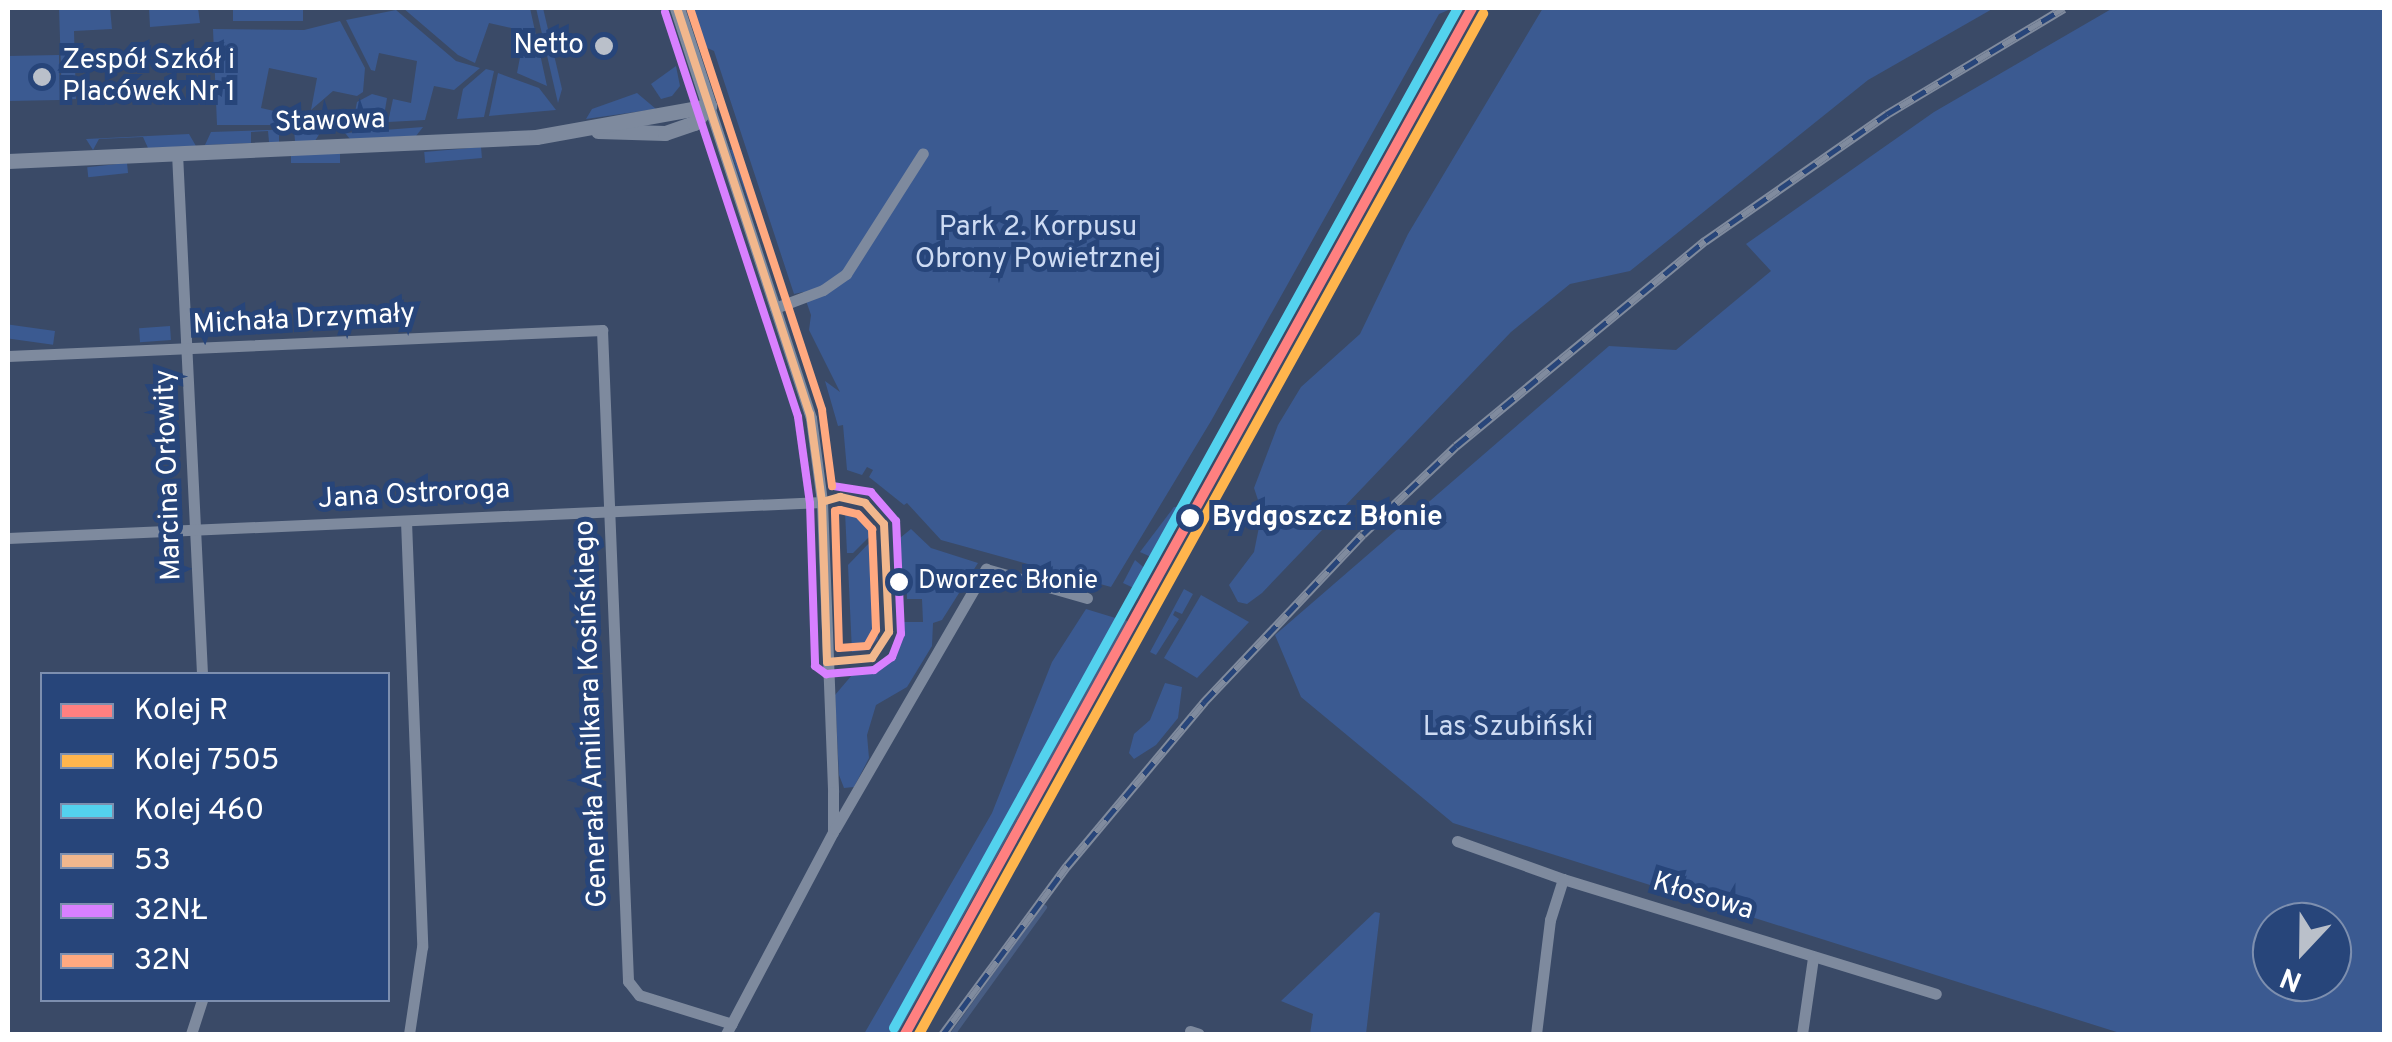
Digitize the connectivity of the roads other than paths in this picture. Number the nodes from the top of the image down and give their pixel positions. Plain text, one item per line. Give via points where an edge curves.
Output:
1 (677, 8) edge
2 (708, 106) junction
3 (924, 153) dead end
4 (177, 154) junction
5 (8, 162) edge
6 (775, 308) junction
7 (602, 330) joint
8 (188, 350) junction
9 (8, 356) edge
10 (822, 502) junction
11 (608, 512) junction
12 (406, 520) junction
13 (196, 531) junction
14 (8, 538) edge
15 (1087, 598) dead end
16 (202, 672) edge
17 (832, 832) junction
18 (1456, 841) dead end
19 (1563, 879) junction
20 (1813, 958) junction
21 (1936, 994) dead end
22 (201, 1002) edge
23 (728, 1029) edge
24 (191, 1034) edge
25 (408, 1034) edge
26 (1536, 1034) edge
27 (1802, 1034) edge

1 - 2 street
2 - 4 street, Stawowa via 694,123 665,132 594,130
2 - 6 street
3 - 6 street via 846,274
4 - 5 street, Stawowa
4 - 8 street, Marcina Orłowity
6 - 10 street via 810,414
7 - 8 street, Michała Drzymały
7 - 11 street, Generała Amilkara Kosińskiego
8 - 9 street, Michała Drzymały
8 - 13 street, Marcina Orłowity
10 - 11 street, Jana Ostroroga
10 - 17 street
11 - 12 street, Jana Ostroroga
11 - 23 street, Generała Amilkara Kosińskiego via 630,986 639,996
12 - 13 street, Jana Ostroroga
12 - 25 street via 422,947
13 - 14 street, Jana Ostroroga
13 - 16 street, Marcina Orłowity
15 - 17 street via 986,569
17 - 23 street
18 - 19 street, Kłosowa
19 - 20 street, Kłosowa
19 - 26 street via 1550,920
20 - 21 street, Kłosowa
20 - 27 street
22 - 24 street

